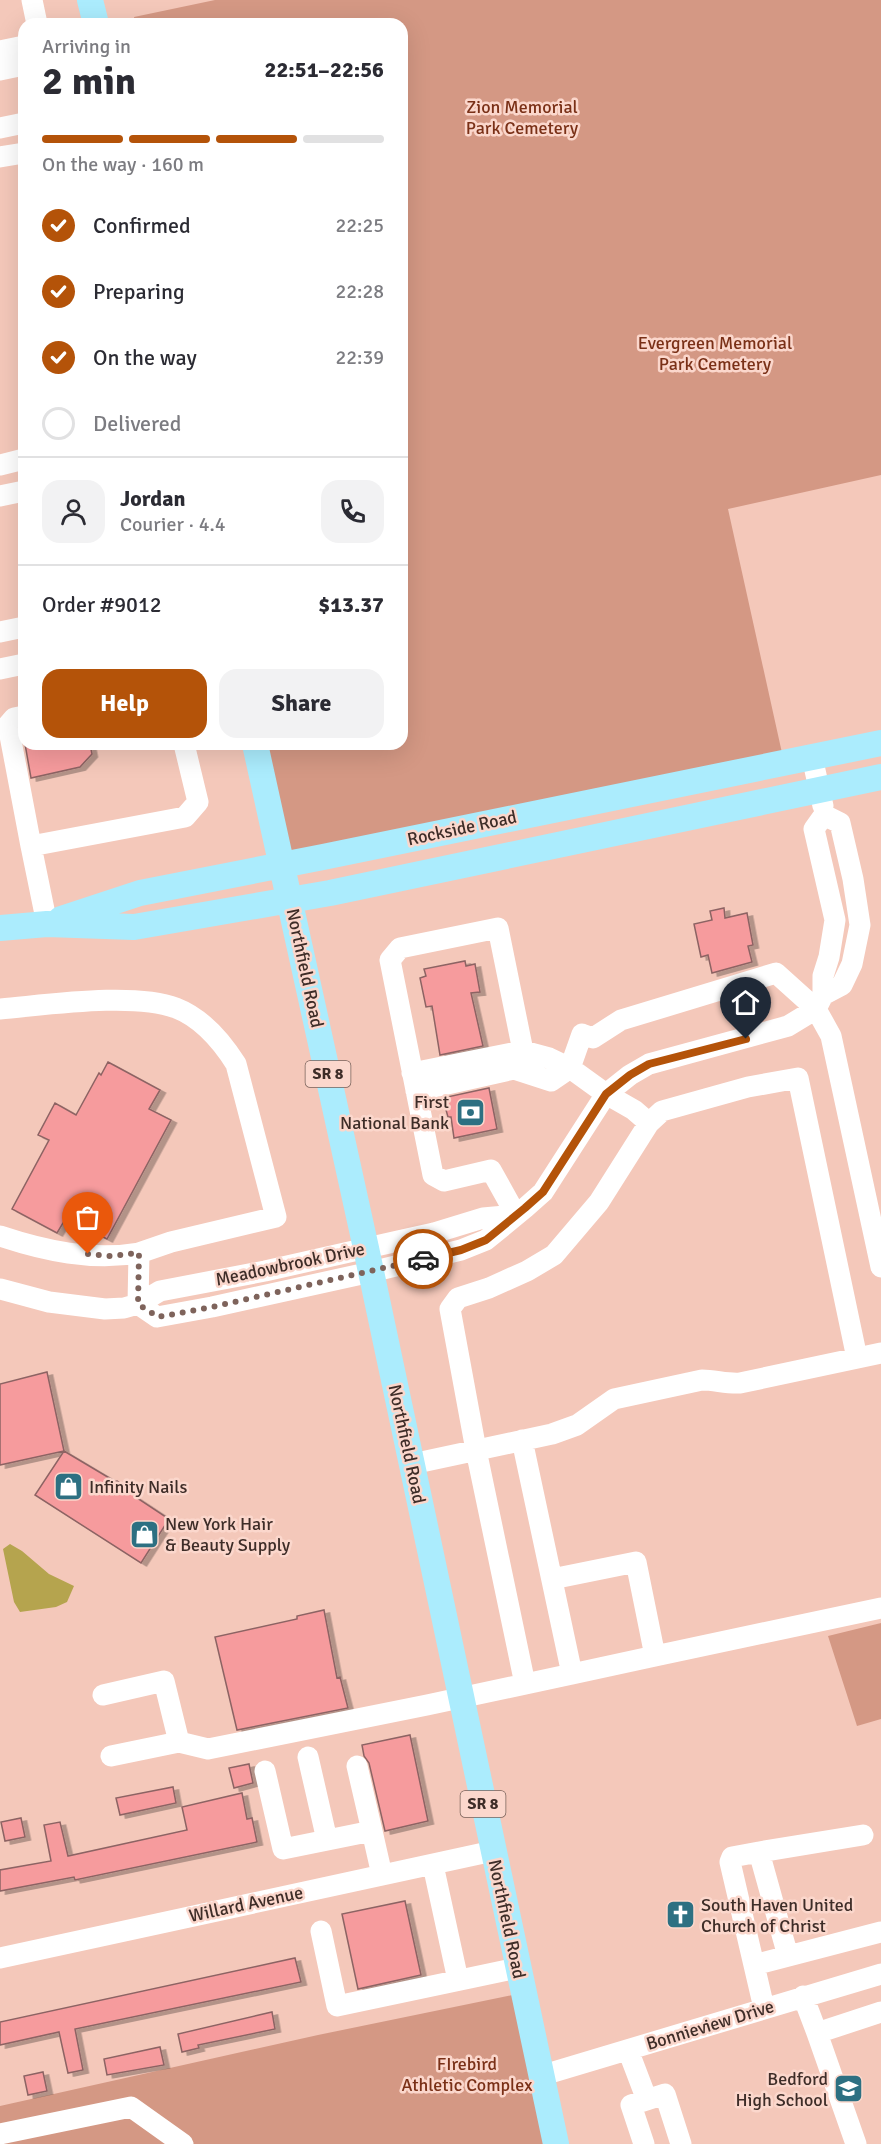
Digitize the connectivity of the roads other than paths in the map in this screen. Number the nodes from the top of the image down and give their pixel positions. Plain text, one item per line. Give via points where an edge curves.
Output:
1 (32, 0) edge
2 (90, 0) edge
3 (36, 18) edge
4 (94, 18) edge
5 (18, 47) edge
6 (0, 51) edge
7 (18, 66) edge
8 (0, 70) edge
9 (18, 124) edge
10 (0, 128) edge
11 (18, 154) edge
12 (0, 157) edge
13 (18, 460) edge
14 (0, 465) edge
15 (18, 492) edge
16 (0, 496) edge
17 (18, 628) edge
18 (0, 632) edge
19 (18, 665) edge
20 (0, 669) edge
21 (18, 717) edge
22 (881, 743) edge
23 (185, 750) edge
24 (256, 750) edge
25 (812, 757) junction
26 (881, 777) edge
27 (822, 802) junction
28 (31, 846) junction
29 (282, 865) junction
30 (290, 899) junction
31 (47, 924) junction
32 (0, 928) edge
33 (820, 1002) junction
34 (0, 1009) edge
35 (523, 1051) junction
36 (570, 1068) junction
37 (414, 1082) junction
38 (606, 1094) junction
39 (649, 1123) junction
40 (516, 1215) junction
41 (0, 1236) edge
42 (139, 1253) junction
43 (368, 1260) junction
44 (881, 1267) edge
45 (0, 1289) edge
46 (138, 1304) junction
47 (881, 1353) edge
48 (857, 1358) junction
49 (522, 1440) junction
50 (476, 1450) junction
51 (412, 1464) junction
52 (552, 1579) junction
53 (881, 1608) edge
54 (655, 1656) junction
55 (572, 1674) junction
56 (525, 1684) junction
57 (103, 1695) dead end
58 (460, 1698) junction
59 (179, 1742) junction
60 (111, 1756) dead end
61 (308, 1757) dead end
62 (357, 1766) dead end
63 (265, 1771) dead end
64 (372, 1831) junction
65 (862, 1835) dead end
66 (327, 1840) junction
67 (493, 1851) junction
68 (759, 1852) junction
69 (433, 1865) junction
70 (382, 1875) junction
71 (321, 1931) dead end
72 (881, 1932) edge
73 (788, 1956) junction
74 (0, 1958) edge
75 (754, 1965) junction
76 (517, 1968) junction
77 (881, 1974) edge
78 (458, 1980) junction
79 (803, 1996) junction
80 (764, 2008) junction
81 (881, 2012) edge
82 (817, 2033) junction
83 (628, 2050) junction
84 (540, 2076) junction
85 (647, 2100) junction
86 (0, 2134) edge
87 (183, 2144) edge
88 (556, 2144) edge
89 (644, 2144) edge
90 (681, 2144) edge
91 (856, 2144) edge

1 - 3 street
2 - 4 main road
5 - 6 street
7 - 8 street
9 - 10 street
11 - 12 street
13 - 14 street
15 - 16 street
17 - 18 street
19 - 20 street
21 - 28 street via 8,725
22 - 25 main road, Rockside Road
23 - 28 street via 198,802 185,818
24 - 29 main road, Northfield Road / SR 8
25 - 27 street
25 - 29 main road, Rockside Road
26 - 27 main road, Rockside Road
27 - 30 main road, Rockside Road
27 - 33 street via 814,829 835,920
28 - 31 street
29 - 30 main road, Northfield Road / SR 8
29 - 31 main road, Rockside Road via 140,893
30 - 31 main road, Rockside Road via 134,927
30 - 43 main road, Northfield Road / SR 8
31 - 32 main road, Rockside Road
33 - 36 street via 776,973 621,1020 593,1038 582,1034
33 - 38 street via 788,1026 649,1064
33 - 44 street via 831,1036
34 - 42 street via 117,1001 176,1008 206,1027 236,1064 276,1217
35 - 36 street
35 - 37 street
35 - 37 street via 498,928 400,948 390,960
36 - 37 street via 551,1081 514,1069
36 - 38 street
37 - 40 street via 433,1175 444,1181 491,1170
38 - 39 street
38 - 40 street via 543,1192
39 - 48 street via 662,1111 700,1099 798,1078
39 - 50 street via 599,1202 554,1255 508,1280 458,1298 450,1309
40 - 43 street, Meadowbrook Drive via 483,1218
41 - 42 street via 63,1252 110,1256
42 - 46 street
43 - 46 street, Meadowbrook Drive via 265,1271 160,1291
43 - 51 main road, Northfield Road / SR 8
45 - 46 street, Meadowbrook Drive via 49,1302 95,1308
47 - 48 street
48 - 49 street via 740,1383 702,1380 614,1399 577,1425
49 - 50 street
49 - 52 street
50 - 51 street
50 - 56 street
51 - 58 main road, Northfield Road / SR 8
52 - 54 street via 636,1562
52 - 55 street
53 - 54 street
54 - 55 street
55 - 56 street
56 - 58 street
57 - 59 street via 164,1681
58 - 59 street via 208,1749
58 - 67 main road, Northfield Road / SR 8
59 - 60 street
61 - 66 street
62 - 64 street
63 - 66 street via 283,1849
64 - 66 street
64 - 70 street
65 - 68 street
67 - 69 street, Willard Avenue
67 - 76 main road, Northfield Road / SR 8
68 - 73 street
68 - 75 street via 732,1857 730,1862
69 - 70 street, Willard Avenue
69 - 78 street
70 - 74 street, Willard Avenue
71 - 78 street via 337,2006
72 - 73 street
73 - 75 street
75 - 80 street
76 - 78 street
76 - 84 main road, Northfield Road / SR 8
77 - 79 street, Bonnieview Drive
79 - 80 street, Bonnieview Drive
79 - 82 street
80 - 83 street, Bonnieview Drive
81 - 82 street
82 - 91 street
83 - 84 street, Bonnieview Drive
83 - 85 street
84 - 88 main road, Northfield Road / SR 8
85 - 89 street via 631,2105
85 - 90 street via 664,2094
86 - 87 street via 131,2107

